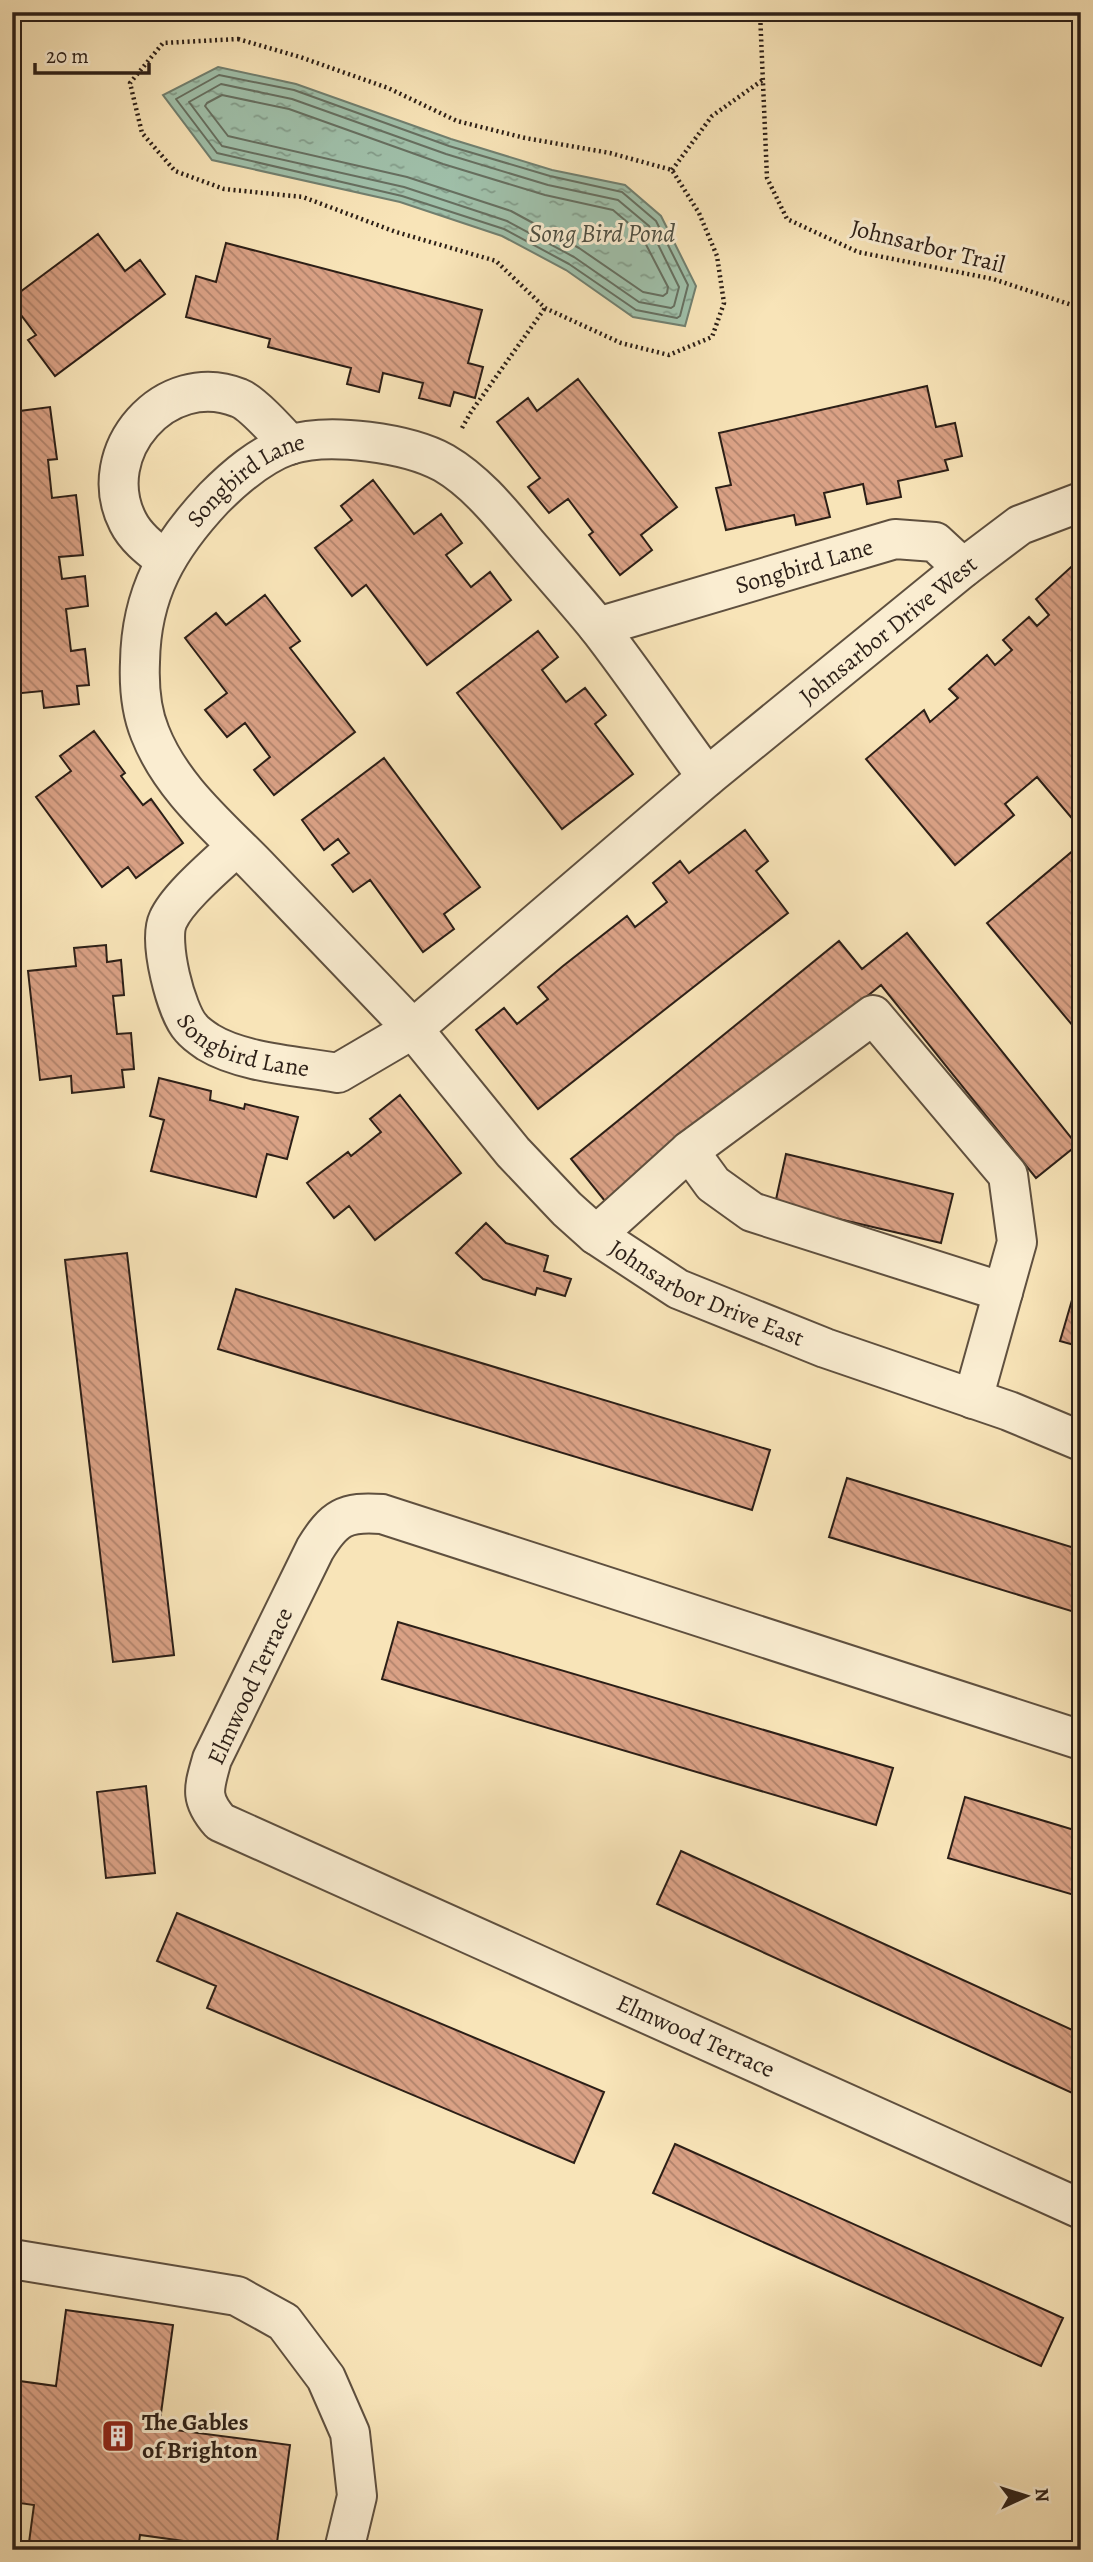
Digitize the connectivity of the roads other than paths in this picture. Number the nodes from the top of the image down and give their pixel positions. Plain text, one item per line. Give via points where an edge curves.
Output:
1 (290, 445) junction
2 (1081, 502) edge
3 (165, 560) junction
4 (963, 568) junction
5 (597, 627) junction
6 (707, 777) junction
7 (237, 846) junction
8 (413, 1029) junction
9 (689, 1152) junction
10 (596, 1235) junction
11 (1003, 1292) junction
12 (973, 1399) junction
13 (1081, 1441) edge
14 (1081, 1740) edge
15 (1081, 2209) edge
16 (12, 2259) edge
17 (344, 2550) edge

1 - 3 street, Songbird Lane via 232,480
1 - 3 street via 242,399 220,392 178,395 153,412 131,435 120,463 119,495 128,522
1 - 5 street, Songbird Lane via 327,439 388,445 444,463 500,513
2 - 4 street, Johnsarbor Drive West via 1020,525
3 - 7 street, Songbird Lane via 142,622 139,681 149,732 181,788
4 - 5 street, Songbird Lane via 935,542 895,539
4 - 6 street, Johnsarbor Drive West
5 - 6 street, Songbird Lane
6 - 8 street, Songbird Lane
7 - 8 street, Songbird Lane
7 - 8 street, Songbird Lane via 194,886 167,921 171,981 190,1028 229,1052 338,1073
8 - 10 street, Johnsarbor Drive East via 513,1152
9 - 10 street
9 - 11 street via 713,1184 752,1212
9 - 11 street via 873,1015 1008,1175 1017,1242
10 - 12 street, Johnsarbor Drive East via 678,1289 825,1348
11 - 12 street
12 - 13 street, Johnsarbor Drive East
14 - 15 street, Elmwood Terrace via 382,1514 361,1513 343,1517 328,1528 315,1549 212,1759 205,1785 206,1807 220,1822
16 - 17 street via 237,2295 284,2322 326,2378 350,2433 357,2496

